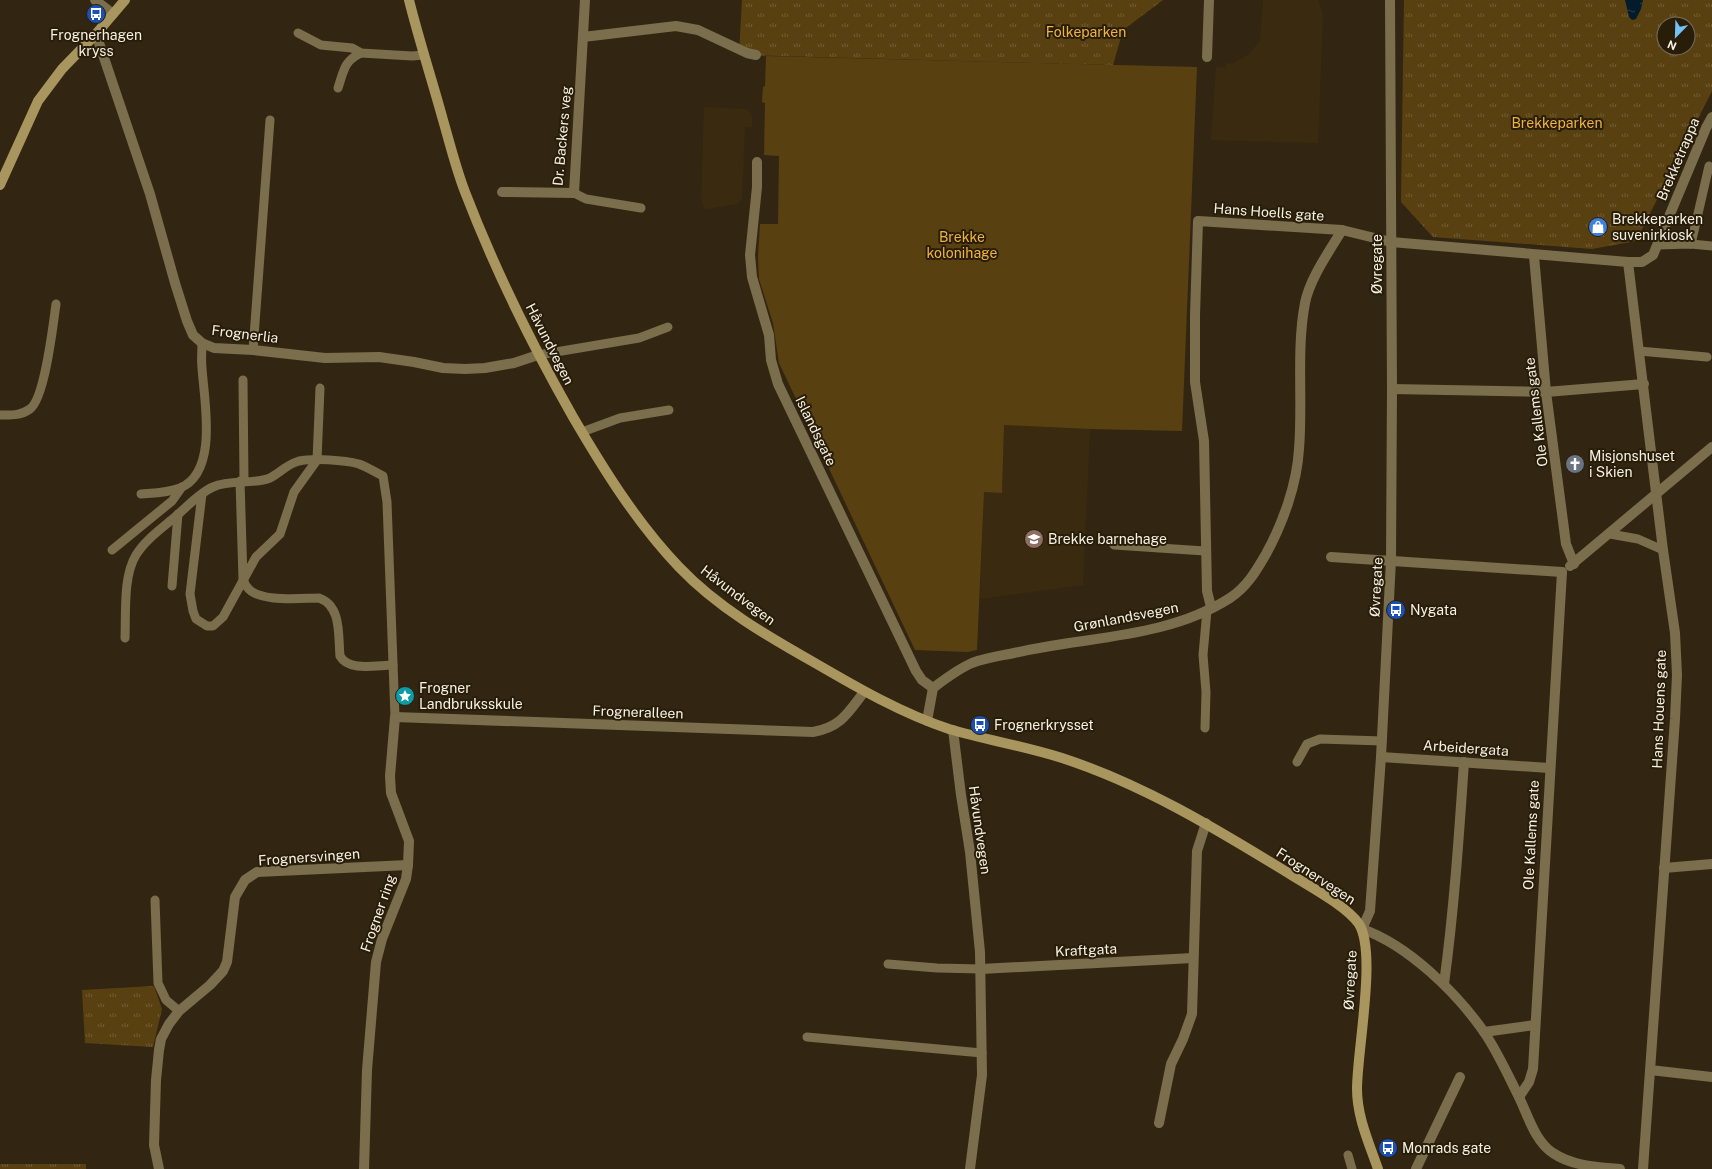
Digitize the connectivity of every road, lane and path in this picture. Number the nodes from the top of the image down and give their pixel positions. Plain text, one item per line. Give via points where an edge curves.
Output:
1 (95, 0) edge
2 (125, 0) edge
3 (409, 0) edge
4 (585, 0) edge
5 (1209, 0) edge
6 (1390, 0) edge
7 (113, 14) junction
8 (298, 33) dead end
9 (96, 34) junction
10 (583, 37) junction
11 (361, 53) junction
12 (424, 55) junction
13 (756, 55) dead end
14 (1207, 57) dead end
15 (338, 88) dead end
16 (1712, 117) edge
17 (270, 120) dead end
18 (757, 162) dead end
19 (1709, 166) dead end
20 (0, 185) edge
21 (502, 192) dead end
22 (574, 193) junction
23 (641, 208) dead end
24 (1342, 230) junction
25 (1391, 242) junction
26 (1691, 244) junction
27 (1657, 246) junction
28 (1712, 246) edge
29 (1534, 256) junction
30 (1628, 262) junction
31 (56, 304) dead end
32 (668, 327) dead end
33 (202, 343) junction
34 (253, 350) junction
35 (1639, 351) junction
36 (538, 355) junction
37 (1707, 357) dead end
38 (243, 380) dead end
39 (1644, 384) junction
40 (320, 388) dead end
41 (1392, 389) junction
42 (1546, 392) junction
43 (669, 410) dead end
44 (0, 415) edge
45 (582, 432) junction
46 (1712, 447) edge
47 (317, 460) junction
48 (242, 481) junction
49 (182, 487) junction
50 (1656, 493) junction
51 (141, 494) dead end
52 (202, 494) junction
53 (178, 514) junction
54 (1610, 534) junction
55 (1114, 545) dead end
56 (112, 550) dead end
57 (1663, 550) junction
58 (1205, 551) junction
59 (1331, 558) dead end
60 (1391, 560) junction
61 (1574, 564) junction
62 (1562, 572) junction
63 (243, 579) junction
64 (172, 586) dead end
65 (1209, 608) junction
66 (125, 638) dead end
67 (393, 665) junction
68 (933, 688) junction
69 (864, 692) junction
70 (395, 718) junction
71 (927, 721) junction
72 (1205, 728) dead end
73 (953, 730) junction
74 (1382, 741) junction
75 (1381, 757) junction
76 (1297, 762) dead end
77 (1464, 762) junction
78 (1549, 768) junction
79 (1206, 823) junction
80 (1712, 864) edge
81 (408, 865) junction
82 (1664, 868) junction
83 (155, 900) dead end
84 (1362, 929) junction
85 (1193, 958) junction
86 (888, 964) dead end
87 (980, 969) junction
88 (1444, 984) junction
89 (179, 1011) junction
90 (1535, 1025) junction
91 (1484, 1032) junction
92 (807, 1037) dead end
93 (982, 1053) junction
94 (1650, 1070) junction
95 (1460, 1077) dead end
96 (1712, 1077) edge
97 (1519, 1097) junction
98 (1159, 1123) dead end
99 (1348, 1155) dead end
100 (159, 1169) edge
101 (364, 1169) edge
102 (970, 1169) edge
103 (1352, 1169) edge
104 (1378, 1169) edge
105 (1416, 1169) edge
106 (1620, 1169) edge
107 (1643, 1169) edge

1 - 7 street
2 - 7 main road
3 - 12 main road, Håvundvegen
4 - 10 street, Dr. Backers veg
5 - 14 street
6 - 25 street, Øvregate
7 - 9 main road
8 - 11 lane via 321,45 352,48
9 - 20 main road via 62,69 38,101
9 - 33 street, Frognerlia via 150,194 187,321 193,335
10 - 13 street via 676,26 698,30
10 - 22 street, Dr. Backers veg
11 - 12 lane
11 - 15 lane via 351,58 345,66
12 - 36 main road, Håvundvegen via 464,189
16 - 27 street, Brekketrappa
17 - 34 lane
18 - 68 street, Islandsgate via 750,255 752,278 769,335 770,360 778,384 916,671 922,680
19 - 26 lane
21 - 22 street, Dr. Backers veg
22 - 23 lane via 586,199
24 - 25 street, Hans Hoells gate
24 - 58 street, Hans Hoells gate via 1198,221 1195,382 1204,441
24 - 65 street, Grønlandsvegen via 1324,259 1305,301 1302,324 1299,450 1294,482 1285,511 1271,544 1243,588 1230,598
25 - 29 street, Hans Hoells gate
25 - 41 street, Øvregate
26 - 27 lane
26 - 28 lane
27 - 30 street, Brekketrappa via 1653,256 1642,262
29 - 30 street, Hans Hoells gate
29 - 42 street, Ole Kallems gate
30 - 35 street, Hans Houens gate
31 - 44 lane via 41,389 31,408 18,415
32 - 36 lane via 639,338
33 - 34 street, Frognerlia via 214,348
33 - 49 lane via 206,407 205,449 195,476
34 - 36 street, Frognerlia via 325,358 379,358 465,369 514,363
35 - 37 lane
35 - 39 street, Hans Houens gate
36 - 45 main road, Håvundvegen
38 - 48 lane
39 - 42 street
39 - 50 street, Hans Houens gate
40 - 47 lane
41 - 42 street
41 - 60 street, Øvregate
42 - 61 street, Ole Kallems gate via 1566,544
43 - 45 lane via 620,418
45 - 69 main road, Håvundvegen via 633,510 680,569 746,622
46 - 50 street
47 - 48 lane via 299,461 260,481
47 - 63 lane via 294,492 280,534 256,557
47 - 67 lane via 358,464 383,476 387,502
48 - 52 lane via 213,487
48 - 63 lane
49 - 51 lane via 165,492
49 - 56 lane via 172,500
50 - 54 street
50 - 57 street, Hans Houens gate
52 - 53 lane
52 - 63 lane via 190,594 196,619 207,626 218,623
53 - 64 lane
53 - 66 lane via 137,553 131,564
54 - 57 lane via 1638,539
54 - 61 street
55 - 58 lane
57 - 82 street, Hans Houens gate via 1675,633 1677,675
58 - 65 street, Hans Hoells gate
59 - 60 street
60 - 62 street
60 - 74 street, Øvregate
61 - 62 street
62 - 78 street, Ole Kallems gate
63 - 67 lane via 253,593 263,597 327,600 337,617 340,656 343,661 355,666
65 - 68 street, Grønlandsvegen via 1188,619 1162,627 1042,646 973,663
65 - 72 lane via 1203,655
67 - 70 lane
68 - 71 street
69 - 70 street, Frogneralleen via 844,718 826,730 813,732
69 - 71 main road, Håvundvegen
70 - 81 street, Frogner ring via 391,793 409,841
71 - 73 main road, Håvundvegen
73 - 79 main road, Frognervegen via 1026,747 1098,770 1149,792
73 - 87 street, Håvundvegen via 970,852
74 - 75 street, Øvregate
74 - 76 lane via 1320,739 1307,744
75 - 77 street, Arbeidergata
75 - 84 street, Øvregate via 1370,911
77 - 78 street, Arbeidergata
77 - 88 street via 1454,912
78 - 90 street, Ole Kallems gate
79 - 84 main road, Frognervegen via 1342,908 1354,917
79 - 85 street via 1197,852
80 - 82 street
81 - 89 street, Frognersvingen via 257,872 244,880 235,897 227,962 223,971 210,986
81 - 101 street, Frogner ring via 406,879 382,939 376,962 367,1070
82 - 94 street, Hans Houens gate
83 - 89 lane via 158,983 166,1000
84 - 88 street via 1379,935
84 - 104 main road, Øvregate via 1367,954 1357,1093 1361,1119
85 - 87 street, Kraftgata
85 - 98 street via 1192,1014 1171,1064
86 - 87 lane
87 - 93 street, Håvundvegen
88 - 91 street
89 - 100 street, Frognersvingen via 161,1039 159,1050 154,1145
90 - 91 street
90 - 97 street, Ole Kallems gate via 1532,1069 1529,1082
91 - 97 street
92 - 93 lane
93 - 102 street, Håvundvegen via 982,1075
94 - 96 street
94 - 107 street, Hans Houens gate
95 - 105 street
97 - 106 street via 1533,1128 1552,1153 1578,1163
99 - 103 lane

